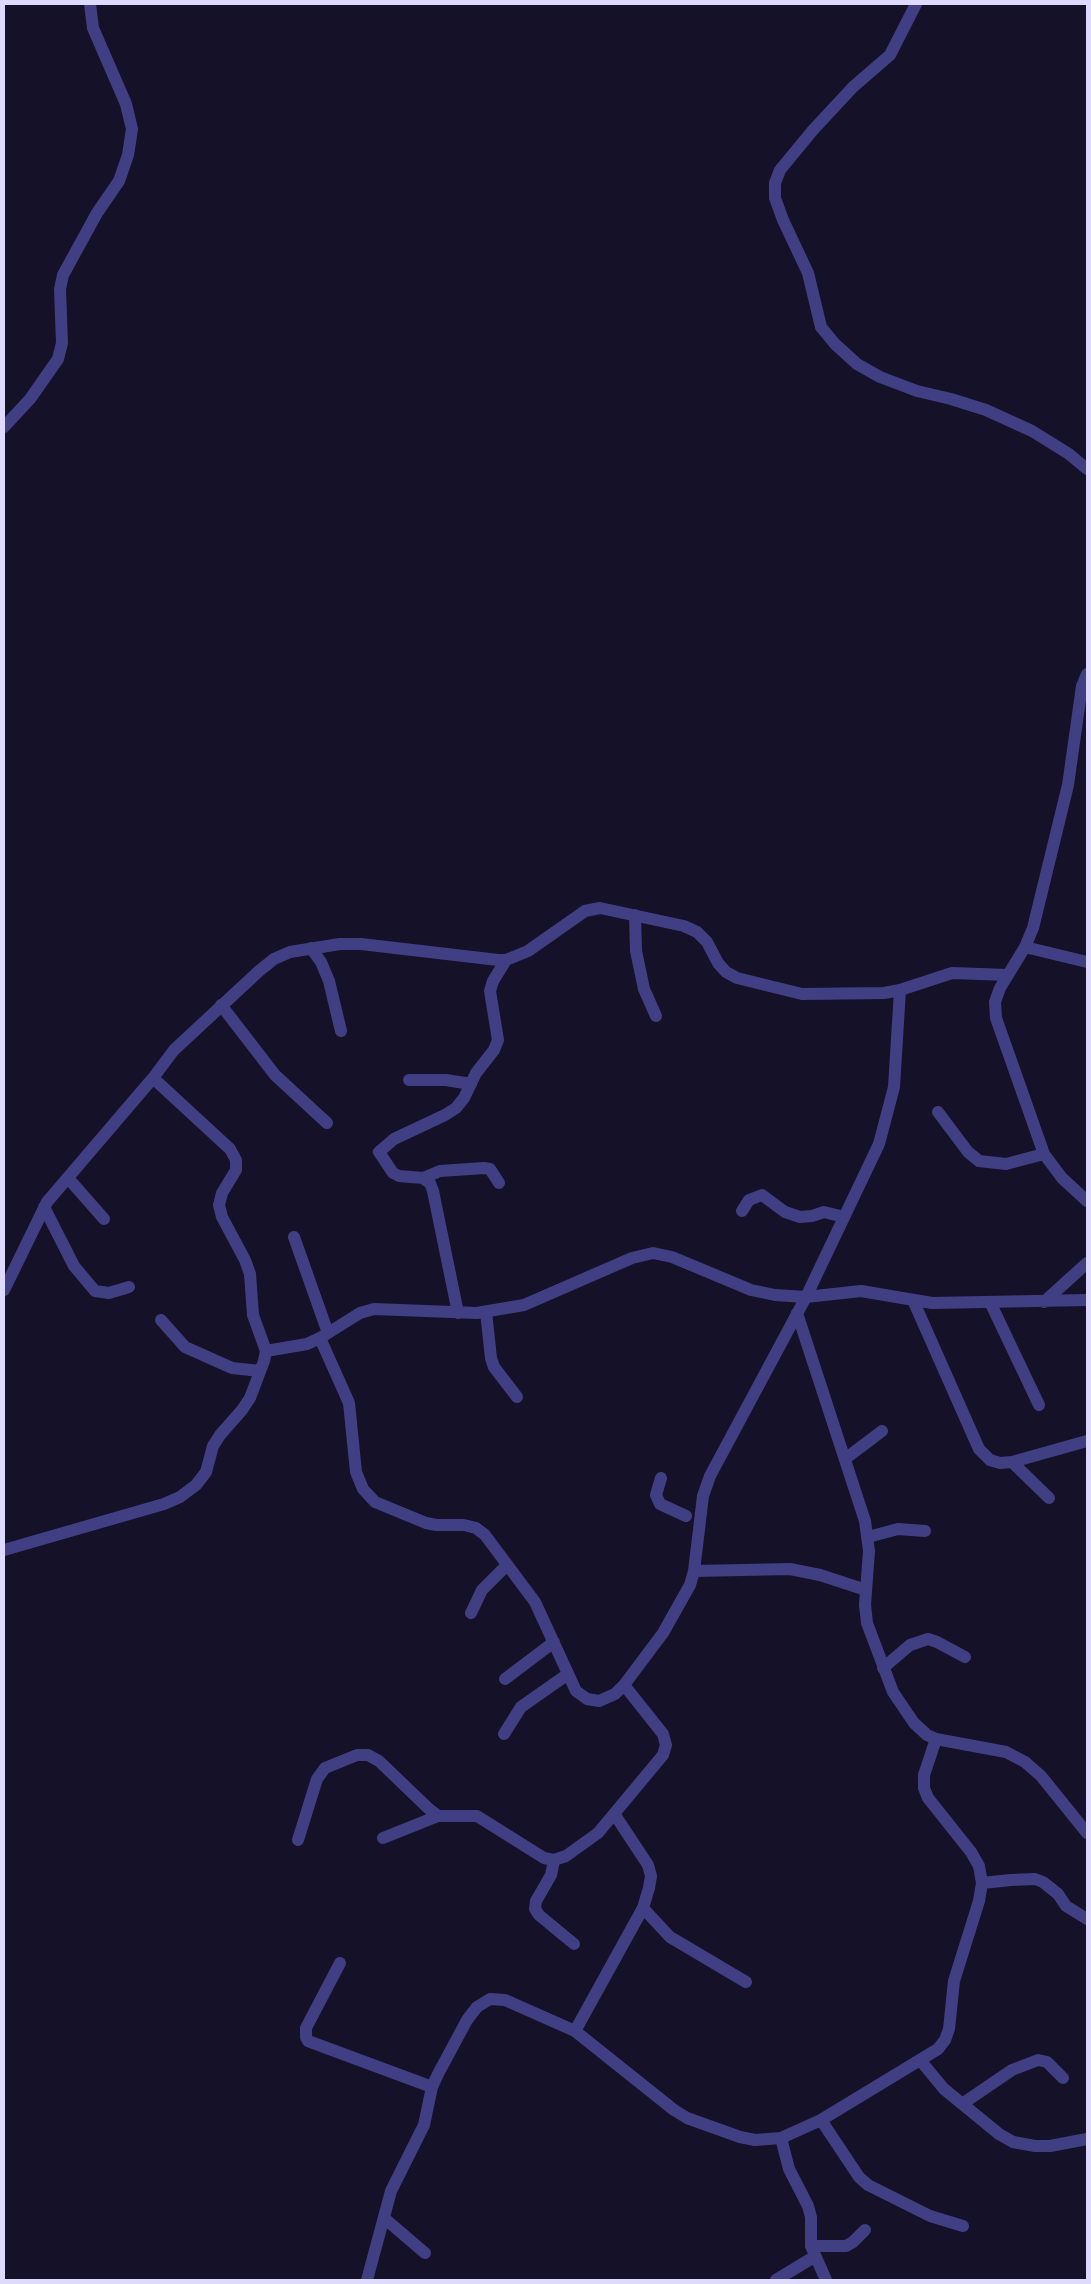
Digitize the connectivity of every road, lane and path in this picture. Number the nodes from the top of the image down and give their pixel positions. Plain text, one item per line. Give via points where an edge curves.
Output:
1 (90, 4) edge
2 (916, 4) edge
3 (4, 427) edge
4 (1087, 469) edge
5 (1087, 674) edge
6 (635, 915) junction
7 (1025, 947) junction
8 (311, 948) junction
9 (506, 960) junction
10 (1087, 962) edge
11 (1008, 975) junction
12 (900, 990) junction
13 (221, 1005) junction
14 (656, 1016) dead end
15 (342, 1031) dead end
16 (153, 1078) junction
17 (409, 1080) dead end
18 (471, 1084) junction
19 (938, 1112) dead end
20 (327, 1123) dead end
21 (1044, 1154) junction
22 (68, 1178) junction
23 (423, 1178) junction
24 (499, 1183) dead end
25 (1087, 1202) edge
26 (44, 1207) junction
27 (742, 1211) dead end
28 (844, 1217) junction
29 (104, 1219) dead end
30 (294, 1237) dead end
31 (1087, 1263) edge
32 (129, 1287) dead end
33 (4, 1290) edge
34 (806, 1297) junction
35 (912, 1300) junction
36 (1087, 1300) edge
37 (990, 1302) junction
38 (1044, 1302) junction
39 (486, 1312) junction
40 (458, 1313) junction
41 (797, 1313) junction
42 (161, 1320) dead end
43 (324, 1336) junction
44 (266, 1351) junction
45 (260, 1372) junction
46 (517, 1398) dead end
47 (1039, 1406) dead end
48 (882, 1431) dead end
49 (1087, 1441) edge
50 (845, 1459) junction
51 (1012, 1462) junction
52 (660, 1478) dead end
53 (1049, 1498) dead end
54 (693, 1518) junction
55 (925, 1532) dead end
56 (868, 1536) junction
57 (4, 1550) edge
58 (507, 1565) junction
59 (694, 1571) junction
60 (866, 1590) junction
61 (471, 1613) dead end
62 (554, 1642) junction
63 (965, 1657) dead end
64 (883, 1668) junction
65 (568, 1674) junction
66 (505, 1679) dead end
67 (624, 1685) junction
68 (504, 1734) dead end
69 (936, 1740) junction
70 (615, 1815) junction
71 (438, 1816) junction
72 (1087, 1833) edge
73 (383, 1838) dead end
74 (298, 1840) dead end
75 (554, 1860) junction
76 (982, 1883) junction
77 (643, 1908) junction
78 (1087, 1919) edge
79 (574, 1944) dead end
80 (340, 1963) dead end
81 (746, 1982) dead end
82 (575, 2031) junction
83 (920, 2060) junction
84 (1063, 2078) dead end
85 (432, 2087) junction
86 (962, 2104) junction
87 (821, 2120) junction
88 (780, 2138) junction
89 (1087, 2139) edge
90 (384, 2218) junction
91 (963, 2226) dead end
92 (865, 2230) dead end
93 (813, 2252) junction
94 (425, 2253) dead end
95 (368, 2280) edge
96 (776, 2280) edge
97 (826, 2280) edge

1 - 3 street via 93,28 126,104 132,129 128,155 119,182 97,213 63,274 60,289 62,343 58,359 30,399
2 - 4 street via 890,55 853,87 813,130 780,170 775,183 775,198 808,273 821,327 857,364 880,377 916,391 986,410 1032,431
5 - 7 street via 1082,686 1068,785 1033,928
6 - 9 street via 600,908 585,911 528,951
6 - 12 street via 697,932 707,942 718,963 737,978 802,994
6 - 14 street via 636,951 644,989
7 - 10 street
7 - 11 street
8 - 9 street via 360,944
8 - 13 street via 274,959
8 - 15 street via 329,981
9 - 18 street via 490,990 498,1040
11 - 12 street via 952,973
11 - 21 street via 995,1002 996,1018
12 - 28 street via 894,1088 888,1116
13 - 16 street via 186,1037
13 - 20 street via 275,1075
16 - 22 street
16 - 44 street via 230,1150 236,1160 236,1170 222,1193 219,1205 250,1274 253,1314
17 - 18 street
18 - 23 street via 456,1108 394,1139 380,1152 387,1166 398,1176
19 - 21 street via 968,1152 979,1161 1006,1164
21 - 25 street via 1062,1178
22 - 26 street
22 - 29 street
23 - 24 street via 440,1170 484,1168 492,1172
23 - 40 street via 433,1191
26 - 32 street via 74,1266 95,1291 109,1293
26 - 33 street
27 - 28 street via 749,1200 762,1195 785,1212 800,1217 824,1212
28 - 34 street
30 - 43 street
31 - 38 street
34 - 35 street via 862,1291
34 - 39 street via 751,1290 672,1257 653,1253 632,1258 524,1305
34 - 41 street
35 - 37 street
35 - 51 street via 979,1449 990,1460
36 - 38 street
37 - 38 street
37 - 47 street
39 - 40 street
39 - 46 street via 494,1367
40 - 43 street via 374,1310 360,1313
41 - 50 street
41 - 54 street via 710,1476
42 - 45 street via 185,1347 232,1368
43 - 44 street via 307,1344
43 - 58 street via 349,1403 356,1472 363,1489 375,1502 426,1523 476,1528
44 - 45 street
45 - 57 street via 250,1398 220,1435 213,1446 206,1472 191,1489 164,1504
48 - 50 street
49 - 51 street
50 - 56 street
51 - 53 street
52 - 54 street via 656,1494 660,1504
54 - 59 street
55 - 56 street via 898,1529
56 - 60 street
58 - 61 street via 482,1590
58 - 62 street via 538,1607
59 - 60 street via 790,1569
59 - 67 street via 690,1585 663,1633
60 - 64 street via 867,1623
62 - 65 street
62 - 66 street
63 - 64 street via 937,1642 919,1641
64 - 69 street via 893,1692 914,1723
65 - 67 street via 576,1691 587,1699 599,1701 615,1694
65 - 68 street via 521,1707
67 - 70 street via 657,1724 666,1745 663,1755
69 - 72 street via 1006,1752 1025,1762 1042,1776
69 - 76 street via 924,1775 924,1788 928,1798 971,1852 979,1866
70 - 75 street via 579,1849
70 - 77 street via 651,1876
71 - 73 street
71 - 74 street via 379,1761 368,1755 357,1755 325,1768 317,1779
71 - 75 street via 477,1816 544,1858
75 - 79 street via 535,1909 539,1916
76 - 78 street via 1035,1879
76 - 83 street via 951,1994 949,2029 938,2049
77 - 81 street via 670,1937
77 - 82 street
80 - 85 street via 306,2028 308,2041
82 - 85 street via 504,2000 490,2000 477,2007 467,2020
82 - 88 street via 687,2118 740,2137 755,2140
83 - 86 street via 944,2089
83 - 87 street
84 - 86 street via 1047,2062 1038,2060 1012,2070
85 - 90 street via 424,2126 390,2191
86 - 89 street via 1013,2142 1050,2146
87 - 88 street
87 - 91 street via 859,2177 868,2185 930,2216
88 - 93 street via 789,2169 808,2206
90 - 94 street
90 - 95 street
92 - 93 street via 846,2246
93 - 96 street
93 - 97 street

